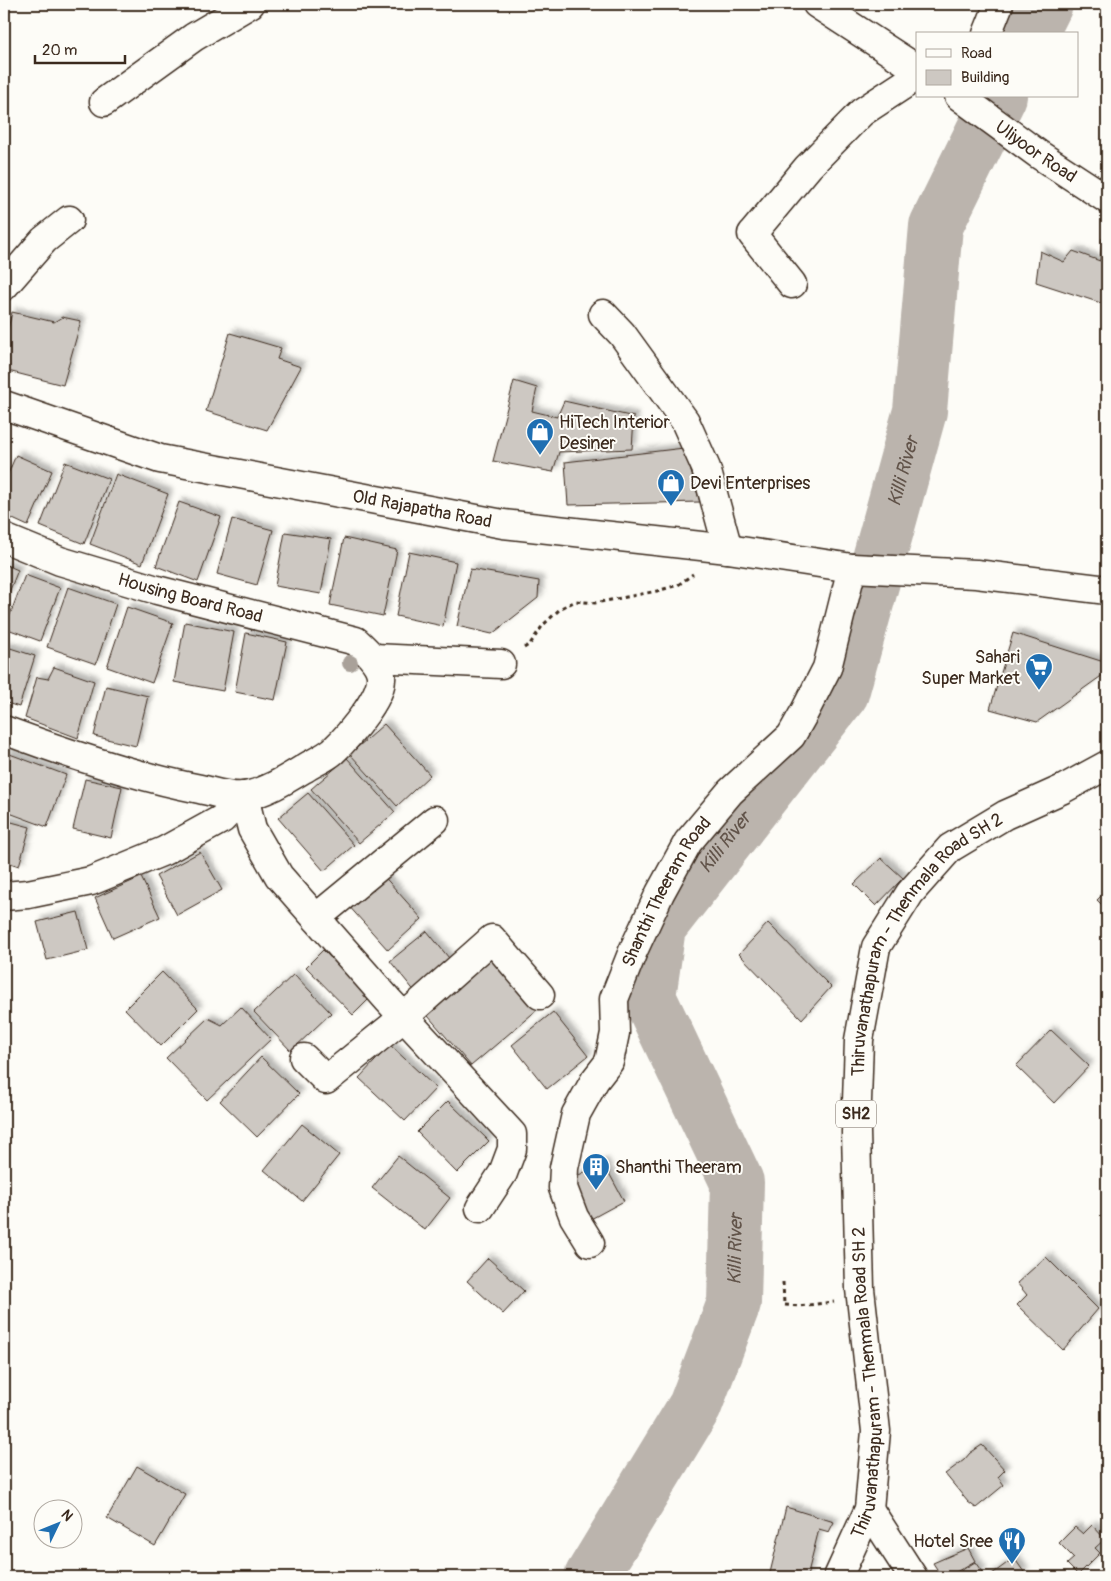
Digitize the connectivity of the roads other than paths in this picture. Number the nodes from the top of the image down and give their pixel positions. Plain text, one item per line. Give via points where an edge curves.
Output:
1 (250, 4) edge
2 (817, 4) edge
3 (1000, 4) edge
4 (988, 32) edge
5 (916, 68) edge
6 (916, 77) edge
7 (963, 99) edge
8 (104, 102) dead end
9 (1107, 199) edge
10 (69, 220) dead end
11 (792, 284) dead end
12 (4, 286) edge
13 (603, 314) dead end
14 (4, 405) edge
15 (4, 538) edge
16 (728, 550) junction
17 (852, 568) junction
18 (1107, 590) edge
19 (374, 658) junction
20 (501, 664) road end
21 (4, 730) edge
22 (1107, 765) edge
23 (244, 796) junction
24 (435, 820) dead end
25 (4, 896) edge
26 (316, 918) junction
27 (540, 995) dead end
28 (404, 1017) junction
29 (304, 1058) dead end
30 (480, 1208) dead end
31 (590, 1242) dead end
32 (868, 1509) junction
33 (838, 1577) edge
34 (913, 1577) edge

1 - 8 street via 194,37
2 - 5 street
3 - 4 street
6 - 11 street via 862,112 808,167 752,234
7 - 9 street, Uliyoor Road
10 - 12 street via 44,240
13 - 16 street via 622,334 685,421 706,468
14 - 16 street, Old Rajapatha Road via 160,459 503,524
15 - 19 street, Housing Board Road via 60,561 157,590 356,641
16 - 17 street, Old Rajapatha Road
17 - 18 street, Old Rajapatha Road via 976,574
17 - 31 street, Shanthi Theeram Road via 827,668 804,713 790,736 730,792 688,842 660,893 614,999 615,1033 609,1062 576,1114 564,1168 563,1188 574,1217
19 - 20 street
19 - 23 street via 382,672 378,695 360,722 332,753 271,788
21 - 23 street via 68,754 139,774 184,786
22 - 32 street, Thiruvanathapuram - Thenmala Road SH 2 / SH2 via 1005,815 950,848 910,893 876,947 859,1040 856,1132 862,1301 876,1431
23 - 25 street via 222,819 164,852 91,881
23 - 26 street via 252,829 280,876
24 - 26 street
26 - 28 street
27 - 28 street via 492,939
28 - 29 street via 326,1080
28 - 30 street via 512,1134 512,1149 503,1173
32 - 33 street, Thiruvanathapuram - Thenmala Road SH 2 / SH2
32 - 34 street

